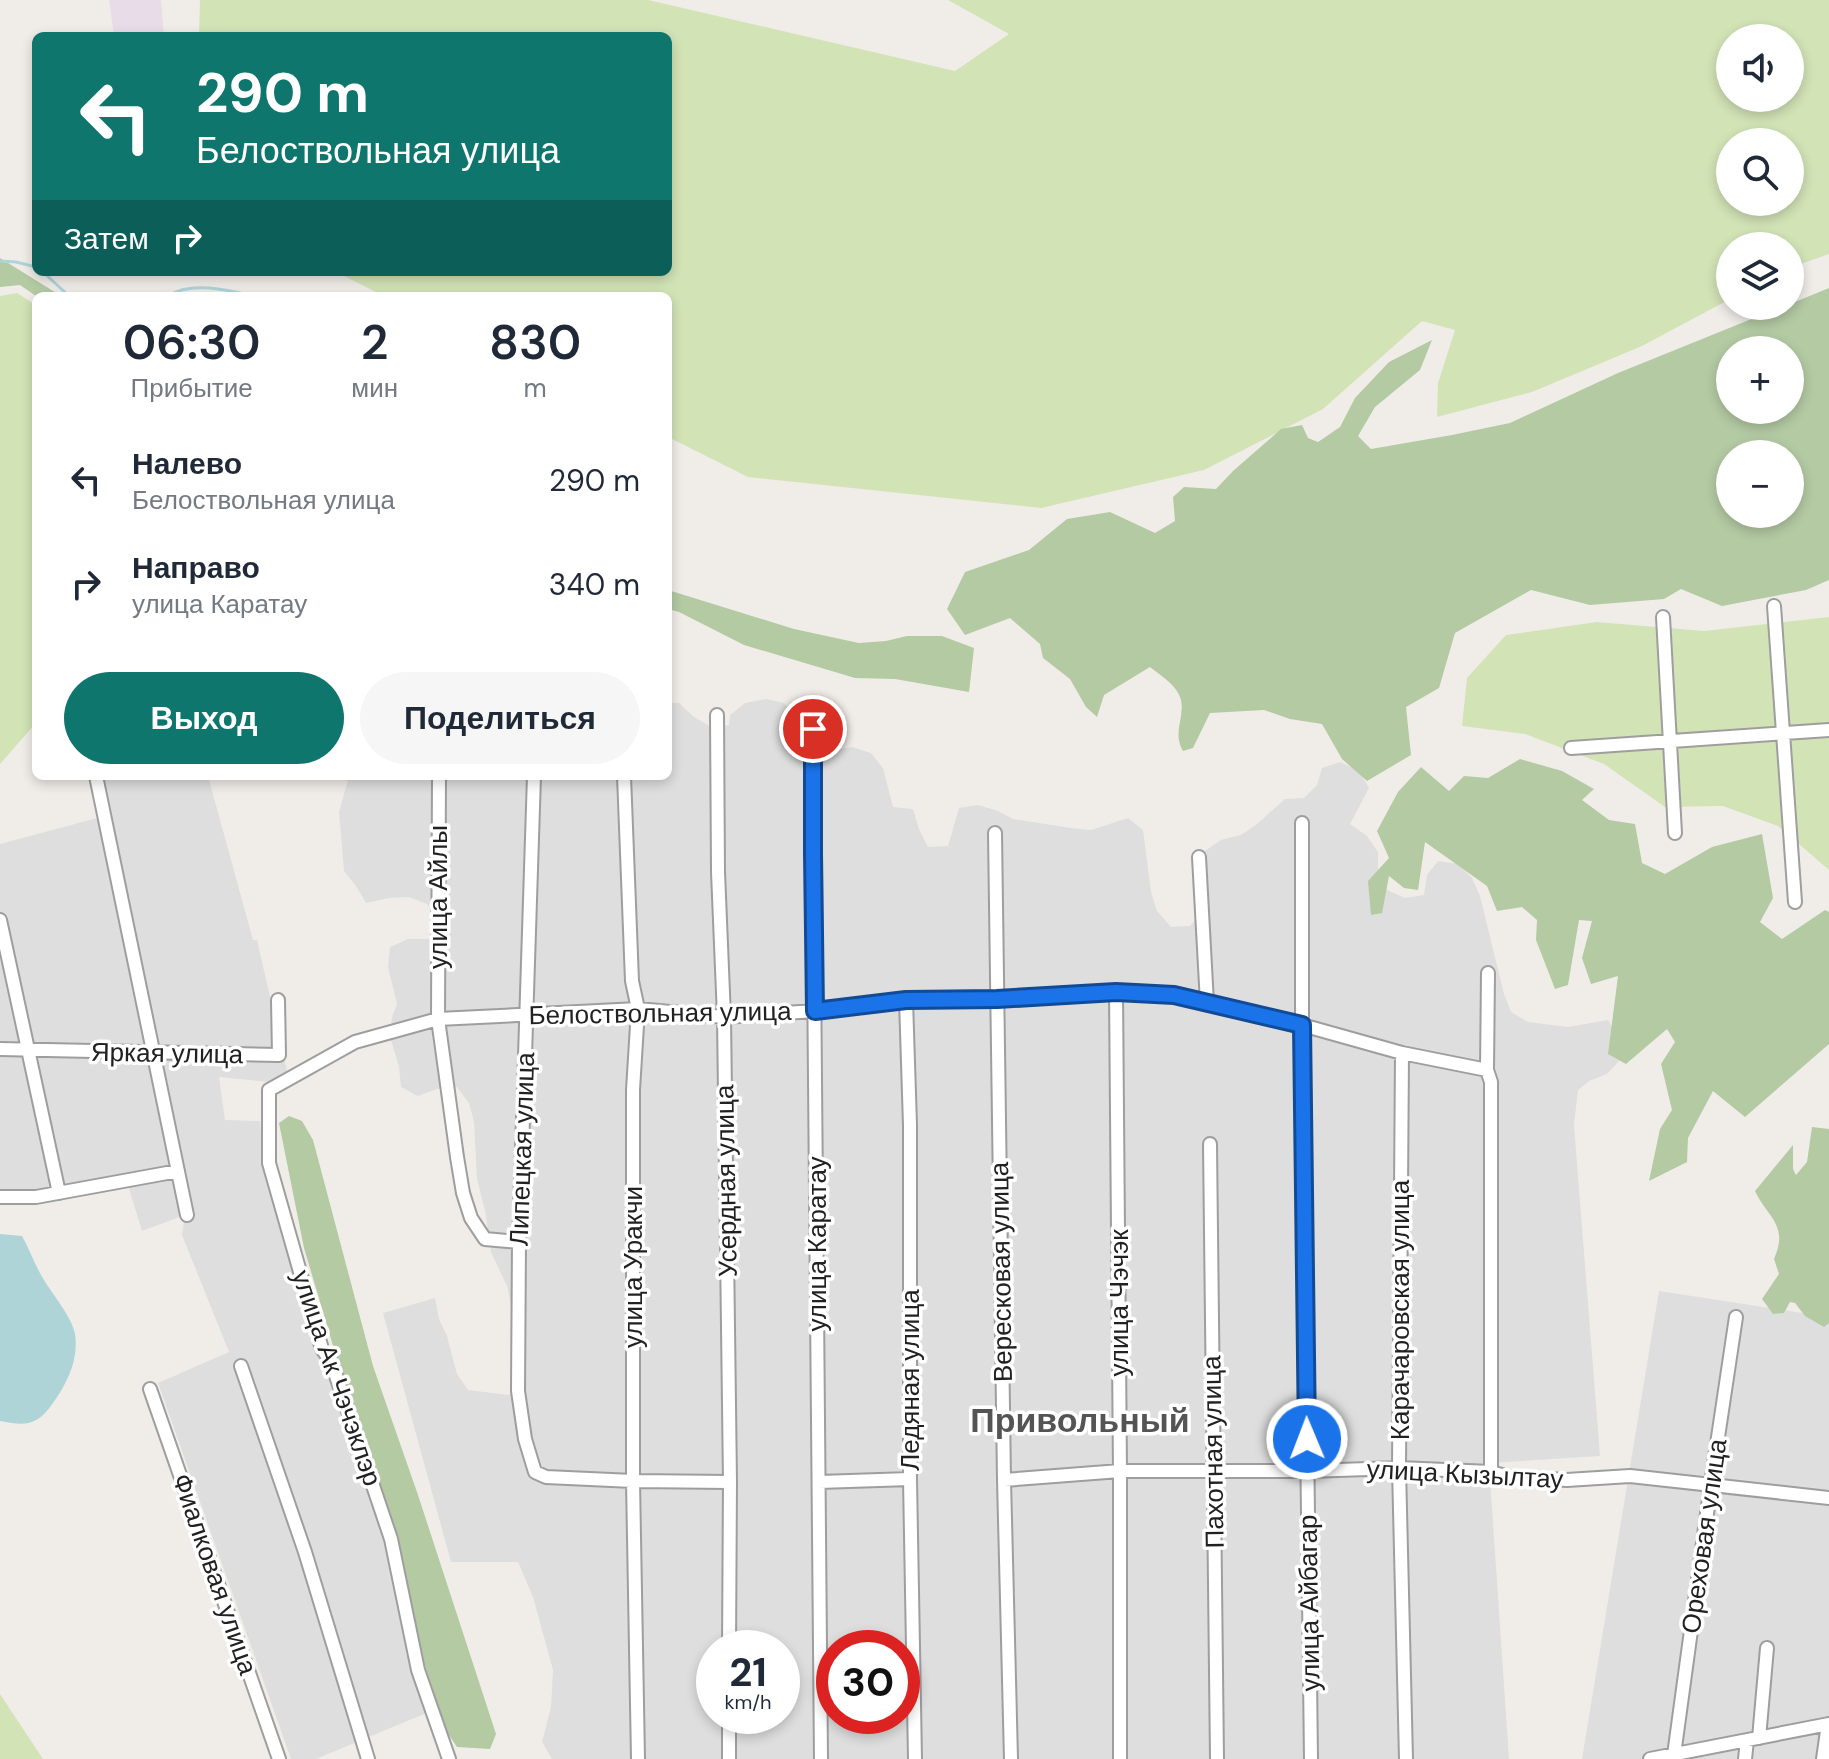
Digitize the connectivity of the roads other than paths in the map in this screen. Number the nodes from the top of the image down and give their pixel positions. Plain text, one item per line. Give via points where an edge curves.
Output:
1 (1774, 606) dead end
2 (1663, 617) dead end
3 (717, 715) dead end
4 (813, 729) dead end
5 (1829, 730) edge
6 (1783, 733) junction
7 (1670, 741) junction
8 (1571, 748) dead end
9 (97, 780) edge
10 (439, 780) edge
11 (534, 780) edge
12 (624, 780) edge
13 (1302, 823) dead end
14 (995, 833) dead end
15 (1675, 833) dead end
16 (1199, 857) dead end
17 (1795, 902) dead end
18 (0, 920) edge
19 (1488, 973) dead end
20 (1116, 992) junction
21 (997, 999) junction
22 (278, 1000) dead end
23 (906, 1000) junction
24 (1207, 1003) junction
25 (638, 1009) junction
26 (815, 1011) junction
27 (526, 1015) junction
28 (724, 1017) junction
29 (438, 1019) junction
30 (1302, 1025) junction
31 (355, 1042) joint
32 (0, 1049) edge
33 (27, 1050) junction
34 (155, 1053) junction
35 (1402, 1053) junction
36 (1487, 1070) junction
37 (1210, 1144) dead end
38 (178, 1171) junction
39 (59, 1193) junction
40 (0, 1197) edge
41 (187, 1215) dead end
42 (519, 1242) junction
43 (1736, 1317) dead end
44 (241, 1366) dead end
45 (150, 1389) dead end
46 (1399, 1468) junction
47 (1120, 1471) junction
48 (1214, 1471) junction
49 (1307, 1471) junction
50 (1491, 1472) junction
51 (910, 1479) junction
52 (1004, 1480) junction
53 (633, 1481) junction
54 (730, 1482) junction
55 (819, 1482) junction
56 (1711, 1484) junction
57 (1829, 1498) edge
58 (729, 1630) edge
59 (1767, 1648) dead end
60 (1828, 1724) edge
61 (729, 1734) edge
62 (1753, 1739) junction
63 (1662, 1757) edge
64 (279, 1759) edge
65 (368, 1759) edge
66 (449, 1759) edge
67 (638, 1759) edge
68 (729, 1759) edge
69 (821, 1759) edge
70 (915, 1759) edge
71 (1011, 1759) edge
72 (1120, 1759) edge
73 (1217, 1759) edge
74 (1311, 1759) edge
75 (1406, 1759) edge
76 (1745, 1759) edge
77 (1823, 1759) edge

1 - 6 street
2 - 7 street
3 - 28 street, Усердная улица
4 - 26 street, улица Каратау
5 - 6 street
6 - 7 street
6 - 17 street
7 - 8 street
7 - 15 street
9 - 34 street
10 - 29 street, улица Айлы
11 - 27 street, Липецкая улица
12 - 25 street, улица Уракчи via 632,981
13 - 30 street, улица Айбагар
14 - 21 street, Вересковая улица
16 - 24 street
18 - 33 street
19 - 36 street
20 - 21 street, Белоствольная улица
20 - 24 street, Белоствольная улица
20 - 47 street, улица Чэчэк
21 - 23 street, Белоствольная улица
21 - 52 street, Вересковая улица
22 - 34 street, Яркая улица via 279,1055
23 - 26 street, Белоствольная улица
23 - 51 street, Ледяная улица
24 - 30 street, Белоствольная улица
25 - 27 street, Белоствольная улица
25 - 28 street, Белоствольная улица
25 - 53 street, улица Уракчи via 633,1090
26 - 28 street, Белоствольная улица
26 - 55 street, улица Каратау
27 - 29 street, Белоствольная улица
27 - 42 street, Липецкая улица
28 - 54 street, Усердная улица
29 - 31 street, Белоствольная улица
29 - 42 street, улица Айлы via 471,1218 485,1239
30 - 35 street, Белоствольная улица
30 - 49 street, улица Айбагар
31 - 66 street, улица Ак Чэчэклэр via 269,1090 269,1163 322,1349 331,1361 391,1539 418,1670
32 - 33 street, Яркая улица
33 - 34 street, Яркая улица
33 - 39 street
34 - 38 street
35 - 36 street, Белоствольная улица
35 - 46 street, Карачаровская улица
36 - 50 street
37 - 48 street, Пахотная улица
38 - 39 street
38 - 41 street
39 - 40 street
42 - 53 street, Липецкая улица via 518,1391 535,1472
43 - 56 street, Ореховая улица
44 - 65 street
45 - 64 street, Фиалковая улица
46 - 49 street, улица Кызылтау
46 - 50 street, улица Кызылтау
46 - 75 street, Карачаровская улица
47 - 48 street, улица Кызылтау
47 - 52 street, улица Кызылтау
47 - 72 street, улица Чэчэк
48 - 49 street, улица Кызылтау
48 - 73 street, Пахотная улица
49 - 74 street, улица Айбагар
50 - 56 street, улица Кызылтау via 1509,1477 1630,1476
51 - 55 street
51 - 70 street, Ледяная улица
52 - 71 street, Вересковая улица
53 - 54 street
53 - 67 street, улица Уракчи
54 - 58 street, Усердная улица
55 - 69 street, улица Каратау
56 - 57 street, улица Кызылтау
56 - 63 street, Ореховая улица
59 - 62 street
60 - 62 street
60 - 77 street
61 - 68 street
62 - 63 street
62 - 76 street

